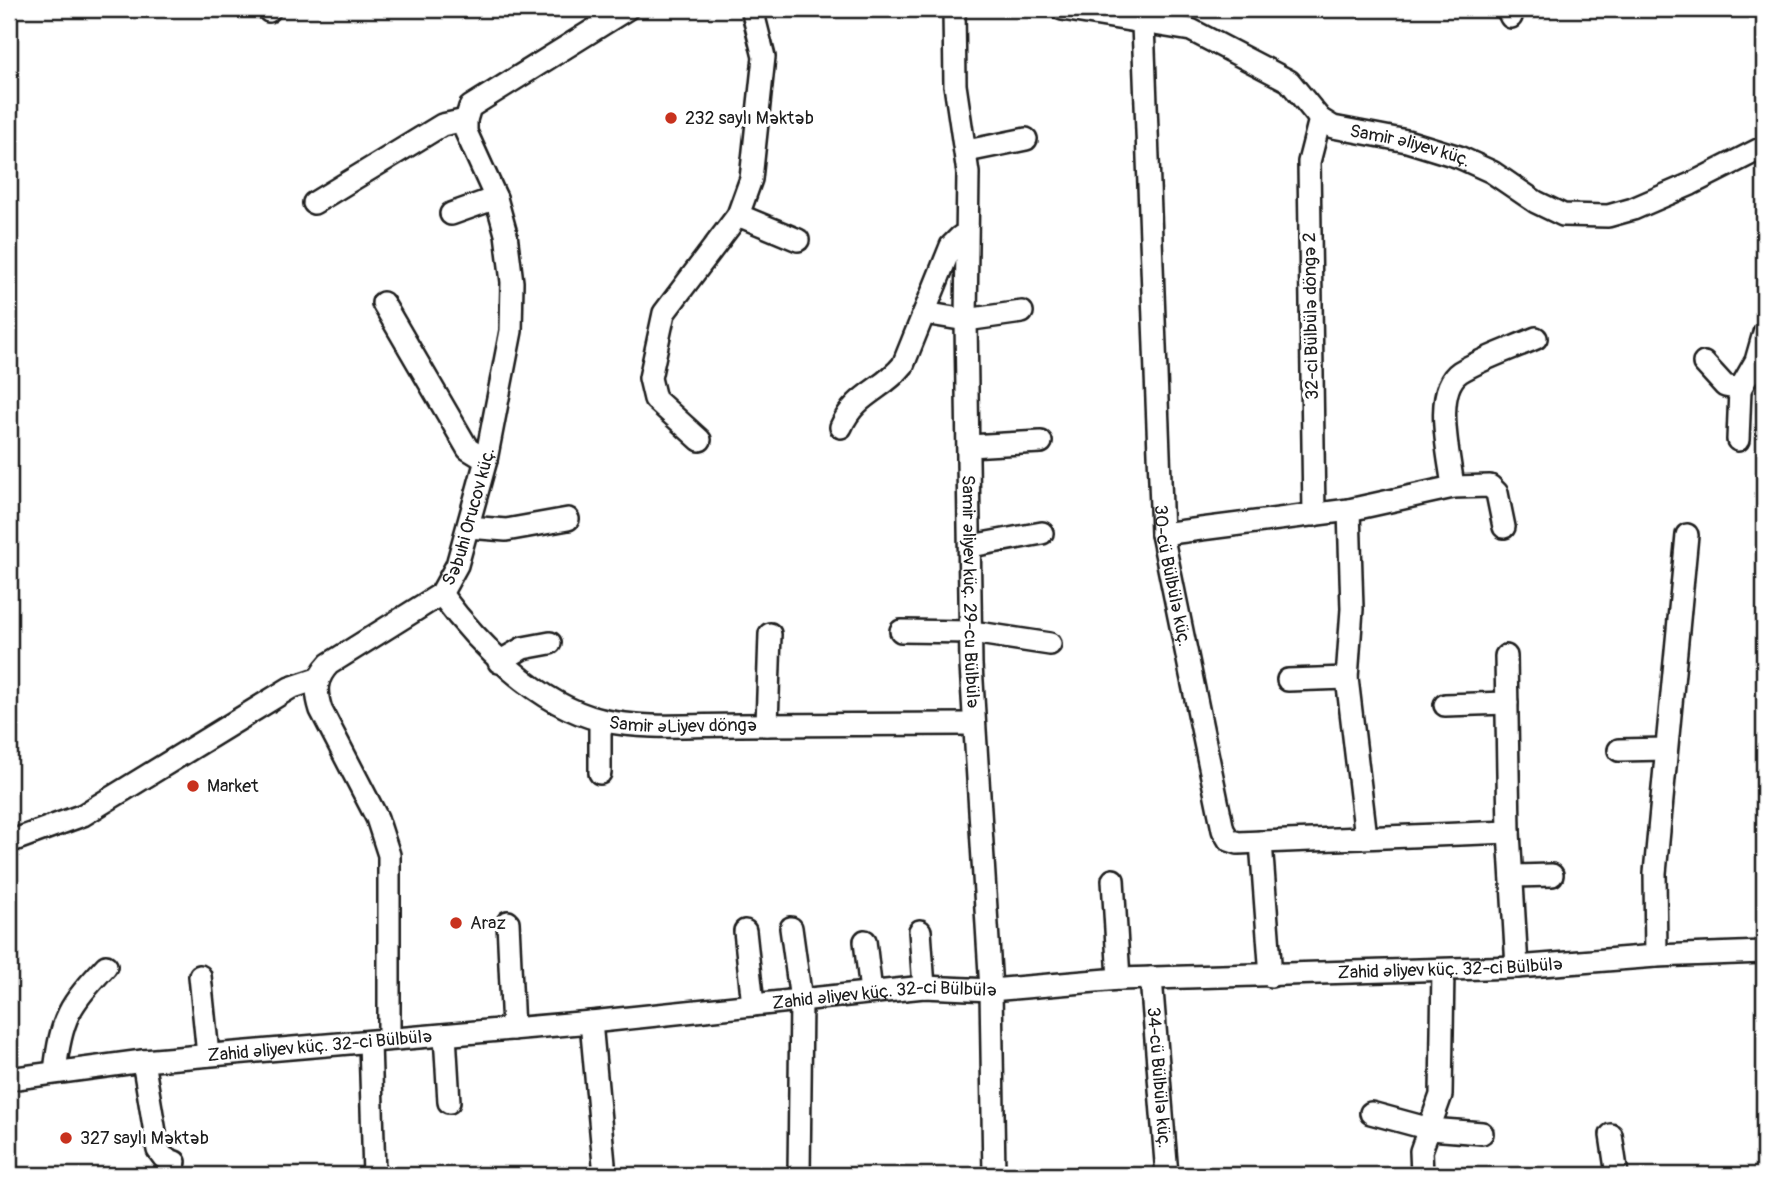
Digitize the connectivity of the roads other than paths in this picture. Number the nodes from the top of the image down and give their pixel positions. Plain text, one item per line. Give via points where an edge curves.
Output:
1 (627, 9) edge
2 (752, 9) edge
3 (954, 9) edge
4 (1062, 9) edge
5 (1143, 24) junction
6 (1321, 119) junction
7 (466, 120) junction
8 (1026, 139) dead end
9 (967, 151) junction
10 (1763, 153) edge
11 (496, 198) junction
12 (314, 203) dead end
13 (452, 214) dead end
14 (738, 215) junction
15 (798, 240) dead end
16 (966, 240) junction
17 (383, 303) dead end
18 (1022, 312) dead end
19 (924, 313) junction
20 (966, 320) junction
21 (1764, 333) edge
22 (1535, 338) dead end
23 (1704, 363) dead end
24 (1740, 389) junction
25 (841, 427) dead end
26 (700, 440) dead end
27 (1738, 440) dead end
28 (1041, 442) dead end
29 (969, 446) junction
30 (486, 460) junction
31 (1453, 487) junction
32 (1349, 510) junction
33 (1314, 515) junction
34 (568, 519) dead end
35 (468, 527) junction
36 (1504, 527) dead end
37 (1042, 533) dead end
38 (1162, 534) junction
39 (1687, 535) dead end
40 (971, 546) junction
41 (441, 594) junction
42 (901, 631) dead end
43 (972, 632) junction
44 (770, 634) dead end
45 (550, 643) dead end
46 (1050, 644) dead end
47 (1506, 656) dead end
48 (499, 662) junction
49 (1347, 678) junction
50 (317, 679) junction
51 (1288, 680) dead end
52 (1507, 704) junction
53 (1445, 705) dead end
54 (600, 720) junction
55 (973, 724) junction
56 (767, 725) junction
57 (1666, 749) junction
58 (1619, 750) dead end
59 (600, 773) dead end
60 (1509, 832) junction
61 (1366, 837) junction
62 (9, 842) edge
63 (1261, 842) junction
64 (1552, 875) dead end
65 (1512, 876) junction
66 (1113, 880) dead end
67 (508, 922) dead end
68 (791, 928) dead end
69 (745, 931) dead end
70 (920, 931) dead end
71 (865, 942) dead end
72 (1764, 952) edge
73 (1656, 956) junction
74 (106, 966) dead end
75 (1517, 967) junction
76 (1443, 970) junction
77 (200, 976) dead end
78 (1271, 976) junction
79 (1151, 978) junction
80 (1119, 979) junction
81 (924, 987) junction
82 (991, 990) junction
83 (871, 992) junction
84 (801, 1000) junction
85 (753, 1005) junction
86 (591, 1022) junction
87 (513, 1029) junction
88 (444, 1035) junction
89 (379, 1041) junction
90 (208, 1055) junction
91 (143, 1061) junction
92 (55, 1072) junction
93 (9, 1079) edge
94 (449, 1102) dead end
95 (1371, 1113) dead end
96 (1430, 1129) junction
97 (1482, 1133) dead end
98 (1611, 1135) dead end
99 (175, 1162) dead end
100 (374, 1175) edge
101 (605, 1175) edge
102 (799, 1175) edge
103 (994, 1175) edge
104 (1167, 1175) edge
105 (1422, 1175) edge
106 (1616, 1175) edge

1 - 7 street via 476,101
2 - 14 street via 764,57 751,179
3 - 9 street, Samir Əliyev küç. 29-cu Bülbülə via 955,85
4 - 5 street, Samir Əliyev küç.
5 - 6 street, Samir Əliyev küç. via 1184,28 1289,81
5 - 38 street, 30-cü Bülbülə küç.
6 - 10 street, Samir Əliyev küç. via 1349,132 1407,141 1459,157 1563,215 1584,217 1633,209
6 - 33 street, 32-ci Bülbülə döngə 2 via 1308,162
7 - 11 street, Səbuhi Orucov küç. via 468,140
7 - 12 street via 442,125
8 - 9 street
9 - 16 street, Samir Əliyev küç. 29-cu Bülbülə
11 - 13 street
11 - 30 street, Səbuhi Orucov küç. via 509,257 512,305 501,392
14 - 15 street
14 - 26 street via 664,313 650,378 655,399
16 - 19 street via 960,237 951,246
16 - 20 street, Samir Əliyev küç. 29-cu Bülbülə
17 - 30 street via 468,449
18 - 20 street
19 - 20 street
19 - 25 street via 895,376 866,392 848,411
20 - 29 street, Samir Əliyev küç. 29-cu Bülbülə
21 - 24 street via 1756,361
22 - 31 street via 1458,373 1448,388 1443,405
23 - 24 street via 1725,386
24 - 27 street
28 - 29 street
29 - 40 street, Samir Əliyev küç. 29-cu Bülbülə
30 - 35 street, Səbuhi Orucov küç.
31 - 32 street
31 - 36 street via 1490,486 1497,493
32 - 33 street
32 - 49 street via 1352,609
33 - 38 street
34 - 35 street via 506,530
35 - 41 street, Səbuhi Orucov küç. via 452,577
37 - 40 street
38 - 63 street, 30-cü Bülbülə küç. via 1223,830 1229,840
39 - 57 street
40 - 43 street, Samir Əliyev küç. 29-cu Bülbülə
41 - 48 street, Samir ƏLiyev döngə
41 - 50 street, Səbuhi Orucov küç. via 329,664
42 - 43 street
43 - 46 street
43 - 55 street, Samir Əliyev küç. 29-cu Bülbülə
44 - 56 street
45 - 48 street via 523,648
47 - 52 street
48 - 54 street, Samir ƏLiyev döngə via 542,692
49 - 51 street
49 - 61 street
50 - 62 street via 290,688 83,815
50 - 89 street via 321,710 377,818 389,855
52 - 53 street
52 - 60 street
54 - 56 street, Samir ƏLiyev döngə
54 - 59 street
55 - 56 street, Samir ƏLiyev döngə
55 - 82 street, Samir Əliyev küç. 29-cu Bülbülə
57 - 58 street
57 - 73 street via 1655,873
60 - 61 street, 30-cü Bülbülə küç.
60 - 65 street
61 - 63 street, 30-cü Bülbülə küç.
63 - 78 street
64 - 65 street
65 - 75 street
66 - 80 street
67 - 87 street
68 - 84 street
69 - 85 street
70 - 81 street
71 - 83 street
72 - 73 street, Zahid Əliyev küç. 32-ci Bülbülə
73 - 75 street, Zahid Əliyev küç. 32-ci Bülbülə
74 - 92 street via 73,1001 62,1023
75 - 76 street, Zahid Əliyev küç. 32-ci Bülbülə
76 - 78 street, Zahid Əliyev küç. 32-ci Bülbülə
76 - 96 street via 1441,1095
77 - 90 street
78 - 79 street, Zahid Əliyev küç. 32-ci Bülbülə
79 - 80 street, Zahid Əliyev küç. 32-ci Bülbülə
79 - 104 street, 34-cü Bülbülə küç.
80 - 82 street, Zahid Əliyev küç. 32-ci Bülbülə
81 - 82 street, Zahid Əliyev küç. 32-ci Bülbülə
81 - 83 street, Zahid Əliyev küç. 32-ci Bülbülə
82 - 103 street, Samir Əliyev küç. 29-cu Bülbülə
83 - 84 street, Zahid Əliyev küç. 32-ci Bülbülə
84 - 85 street, Zahid Əliyev küç. 32-ci Bülbülə
84 - 102 street
85 - 86 street, Zahid Əliyev küç. 32-ci Bülbülə
86 - 87 street, Zahid Əliyev küç. 32-ci Bülbülə
86 - 101 street
87 - 88 street, Zahid Əliyev küç. 32-ci Bülbülə
88 - 89 street, Zahid Əliyev küç. 32-ci Bülbülə
88 - 94 street
89 - 90 street, Zahid Əliyev küç. 32-ci Bülbülə
89 - 100 street
90 - 91 street, Zahid Əliyev küç. 32-ci Bülbülə
91 - 92 street, Zahid Əliyev küç. 32-ci Bülbülə
91 - 99 street via 158,1150
92 - 93 street, Zahid Əliyev küç. 32-ci Bülbülə
95 - 96 street
96 - 97 street
96 - 105 street via 1421,1151
98 - 106 street

